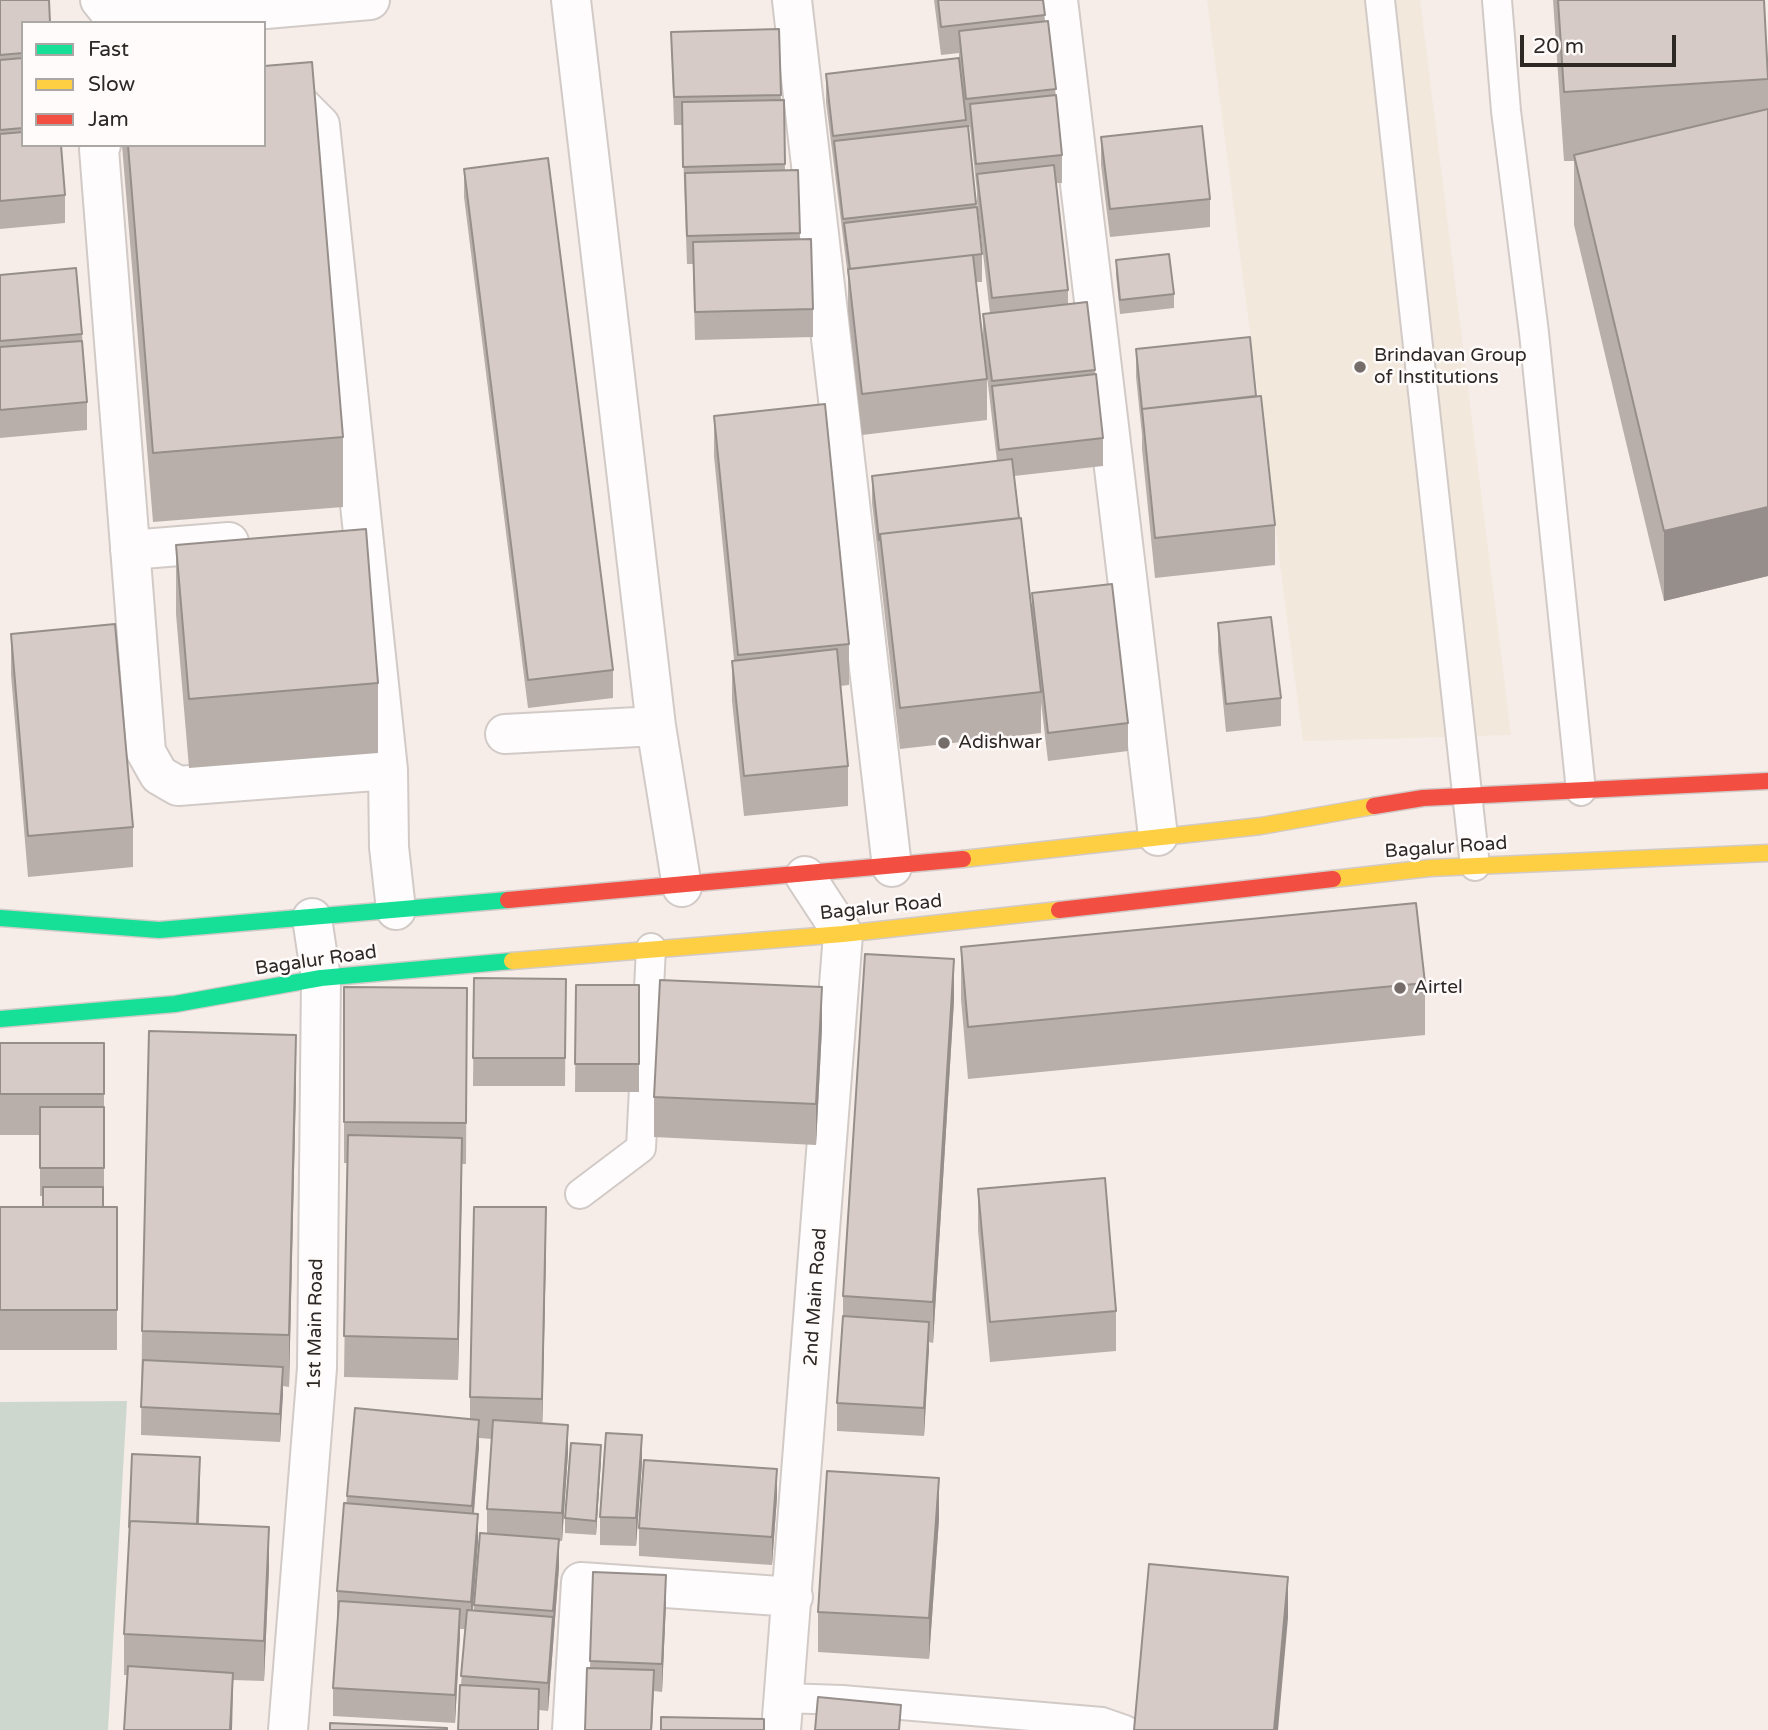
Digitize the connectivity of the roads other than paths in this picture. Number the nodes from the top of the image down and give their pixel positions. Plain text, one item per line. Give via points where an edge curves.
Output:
1 (100, 0) edge
2 (370, 0) edge
3 (571, 0) edge
4 (792, 0) edge
5 (1058, 0) edge
6 (1380, 0) edge
7 (1497, 0) edge
8 (266, 109) edge
9 (100, 147) edge
10 (363, 531) junction
11 (322, 534) edge
12 (267, 539) edge
13 (130, 550) junction
14 (656, 726) junction
15 (505, 734) dead end
16 (388, 770) junction
17 (1768, 781) edge
18 (1581, 791) junction
19 (1469, 797) junction
20 (1158, 836) junction
21 (1768, 853) edge
22 (1475, 866) junction
23 (892, 867) junction
24 (805, 876) junction
25 (682, 887) junction
26 (396, 910) junction
27 (0, 918) edge
28 (312, 918) junction
29 (843, 934) junction
30 (651, 948) junction
31 (321, 978) junction
32 (0, 1019) edge
33 (580, 1194) dead end
34 (793, 1597) junction
35 (782, 1714) edge
36 (288, 1730) edge
37 (572, 1730) edge
38 (1125, 1730) edge

1 - 2 street via 108,10 150,19
3 - 14 street
4 - 23 street
5 - 20 street
6 - 19 lane
7 - 18 lane
8 - 10 street via 302,106 320,125
9 - 13 street
10 - 11 street
10 - 16 street
12 - 13 street
13 - 16 street via 146,752 159,775 178,786
14 - 15 street
14 - 25 street
16 - 26 street
17 - 18 main road, Bagalur Road
18 - 19 main road, Bagalur Road
19 - 20 main road, Bagalur Road via 1423,798 1261,826
19 - 22 lane
20 - 23 main road, Bagalur Road
21 - 22 main road, Bagalur Road
22 - 29 main road, Bagalur Road
23 - 24 main road, Bagalur Road
24 - 25 main road, Bagalur Road
24 - 29 street
25 - 26 main road, Bagalur Road
26 - 28 main road, Bagalur Road
27 - 28 main road, Bagalur Road via 159,930
28 - 31 street, 1st Main Road
29 - 30 main road, Bagalur Road
29 - 34 street, 2nd Main Road
30 - 31 main road, Bagalur Road
30 - 33 lane via 641,1147
31 - 32 main road, Bagalur Road via 175,1004
31 - 36 street, 1st Main Road via 317,1368
34 - 35 street, 2nd Main Road
34 - 37 street via 581,1582
35 - 38 lane via 842,1700 1102,1722

